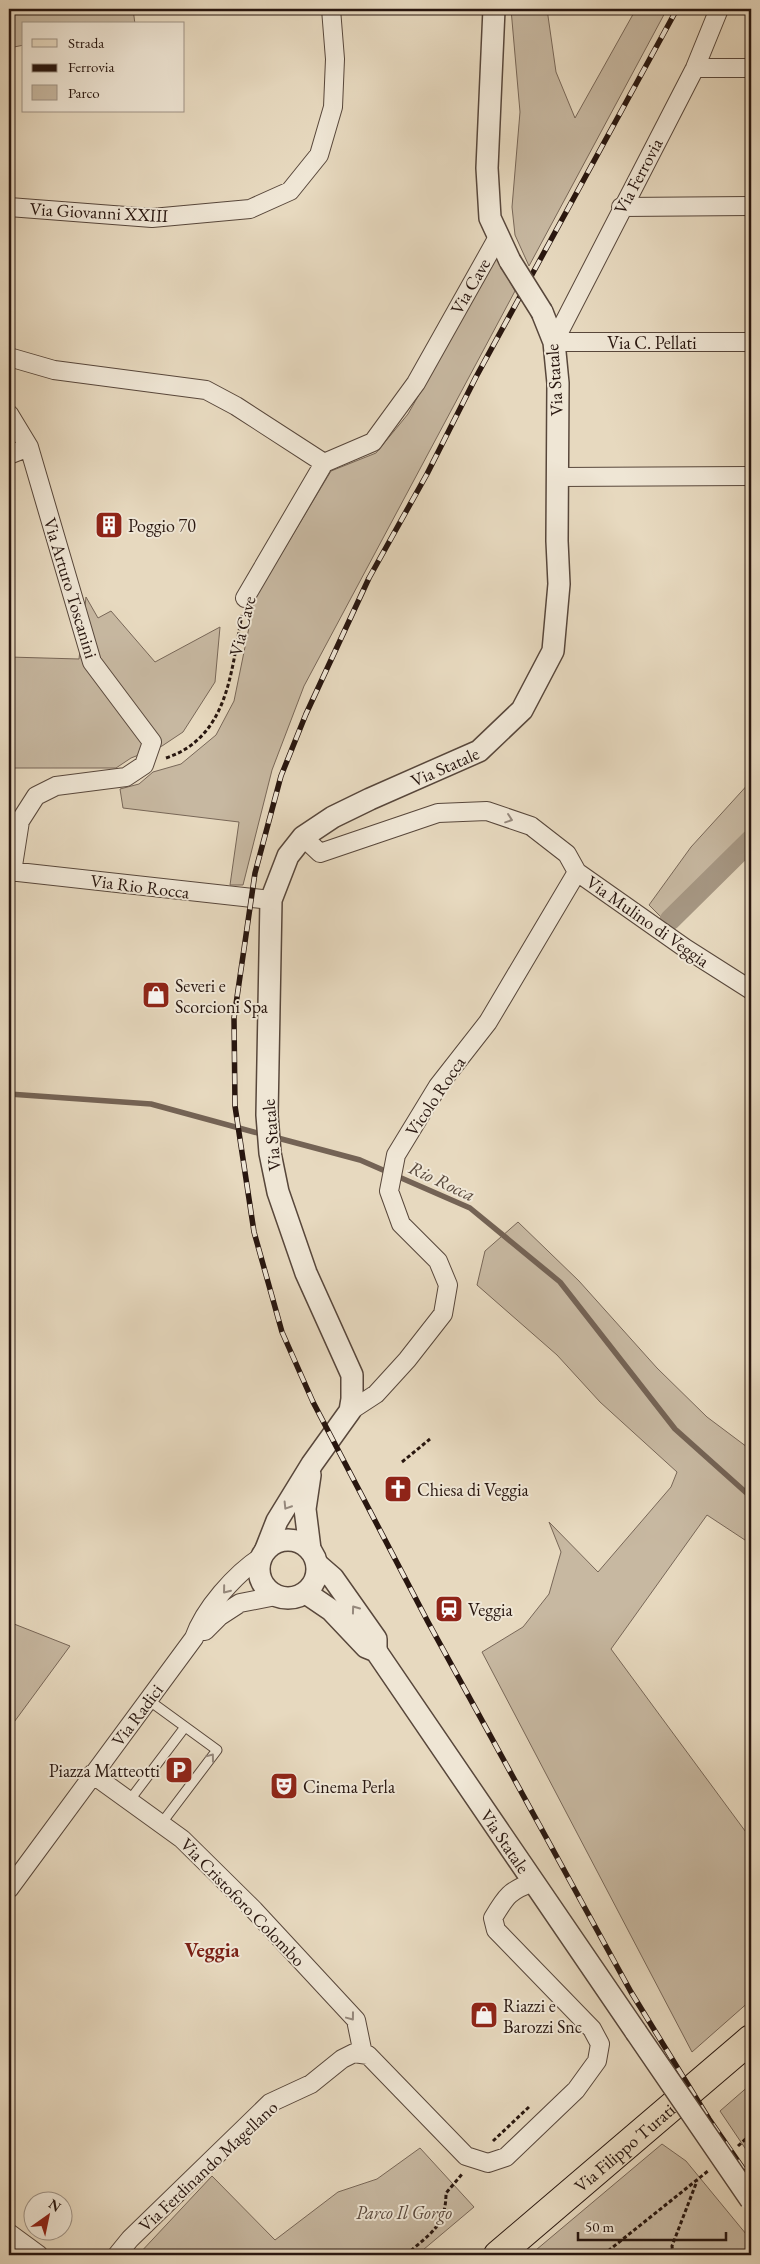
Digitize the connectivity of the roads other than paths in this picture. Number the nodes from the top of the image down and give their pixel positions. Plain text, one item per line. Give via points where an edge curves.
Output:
1 (331, 9) edge
2 (494, 9) edge
3 (719, 9) edge
4 (695, 68) junction
5 (751, 68) edge
6 (751, 206) edge
7 (9, 207) edge
8 (621, 207) junction
9 (498, 237) junction
10 (554, 342) junction
11 (751, 342) edge
12 (9, 357) edge
13 (9, 414) edge
14 (29, 447) junction
15 (9, 455) edge
16 (324, 463) junction
17 (751, 476) edge
18 (558, 477) junction
19 (245, 598) road end
20 (304, 837) junction
21 (10, 872) edge
22 (577, 872) junction
23 (271, 900) junction
24 (751, 990) edge
25 (350, 1410) junction
26 (312, 1464) junction
27 (264, 1553) junction
28 (314, 1557) junction
29 (306, 1593) junction
30 (276, 1596) junction
31 (194, 1638) junction
32 (376, 1651) junction
33 (148, 1699) junction
34 (185, 1727) junction
35 (92, 1774) junction
36 (129, 1801) junction
37 (161, 1824) junction
38 (534, 1882) junction
39 (9, 1888) edge
40 (751, 2040) edge
41 (363, 2054) junction
42 (751, 2200) edge
43 (9, 2233) edge
44 (39, 2255) edge
45 (117, 2255) edge
46 (498, 2255) edge

1 - 7 street, Via Giovanni XXIII via 335,59 333,107 319,155 290,191 250,209 152,218
2 - 9 street, Via Statale via 487,168 490,218
3 - 4 street, Via Ferrovia
4 - 5 street
4 - 8 street, Via Ferrovia
6 - 8 street
8 - 10 street, Via Ferrovia
9 - 10 street, Via Statale, bridge via 542,312
9 - 16 street, Via Cave via 416,383 373,442
10 - 11 street, Via C. Pellati
10 - 18 street, Via Statale via 558,383
12 - 16 street via 54,370 206,390
13 - 14 street, Via Arturo Toscanini
14 - 15 street
14 - 21 street, Via Arturo Toscanini via 92,662 152,742 144,765 126,777 56,786 36,796 20,821
16 - 19 street, Via Cave
17 - 18 street
18 - 20 street, Via Statale via 559,584 552,651 522,710 479,751 333,817
20 -> 22 street, Via Mulino di Veggia via 320,853 438,813 487,811 531,826 567,854
20 - 23 street, Via Statale via 288,856
21 - 23 street, Via Rio Rocca
22 - 24 street, Via Mulino di Veggia
22 - 25 street, Vicolo Rocca via 488,1022 438,1086 396,1154 389,1191 401,1224 438,1261 448,1285 443,1314 376,1394
23 - 25 street, Via Statale via 266,1115 270,1153 278,1192 306,1273 352,1375
25 - 26 street
26 -> 27 street via 277,1521
26 - 28 street via 305,1509
27 - 28 street, Via Statale via 274,1543 293,1540 303,1543
27 - 30 street via 259,1566 262,1584
27 -> 31 street via 243,1569 199,1623
28 - 29 street via 316,1581
32 -> 28 street, Via Statale via 376,1639
29 - 30 street via 291,1598
29 - 32 street, Via Statale via 331,1610 366,1647
30 - 31 street via 240,1603
31 - 33 street, Via Radici
32 - 38 street, Via Statale
33 - 34 lane
33 - 35 street, Via Radici
34 - 36 lane
37 -> 34 lane via 216,1750
35 - 36 street, Via Cristoforo Colombo
35 - 39 street, Via Radici
36 - 37 street, Via Cristoforo Colombo
37 -> 41 street, Via Cristoforo Colombo via 182,1839 254,1910 356,2020
38 - 41 street via 506,1896 493,1918 496,1930 592,2029 600,2044 597,2061 576,2090 506,2157 488,2163 466,2156 368,2055
38 - 42 street, Via Statale, bridge
40 - 46 main road, Via Filippo Turati
41 - 45 street, Via Ferdinando Magellano via 354,2053 342,2059 310,2084 270,2103
43 - 44 street

